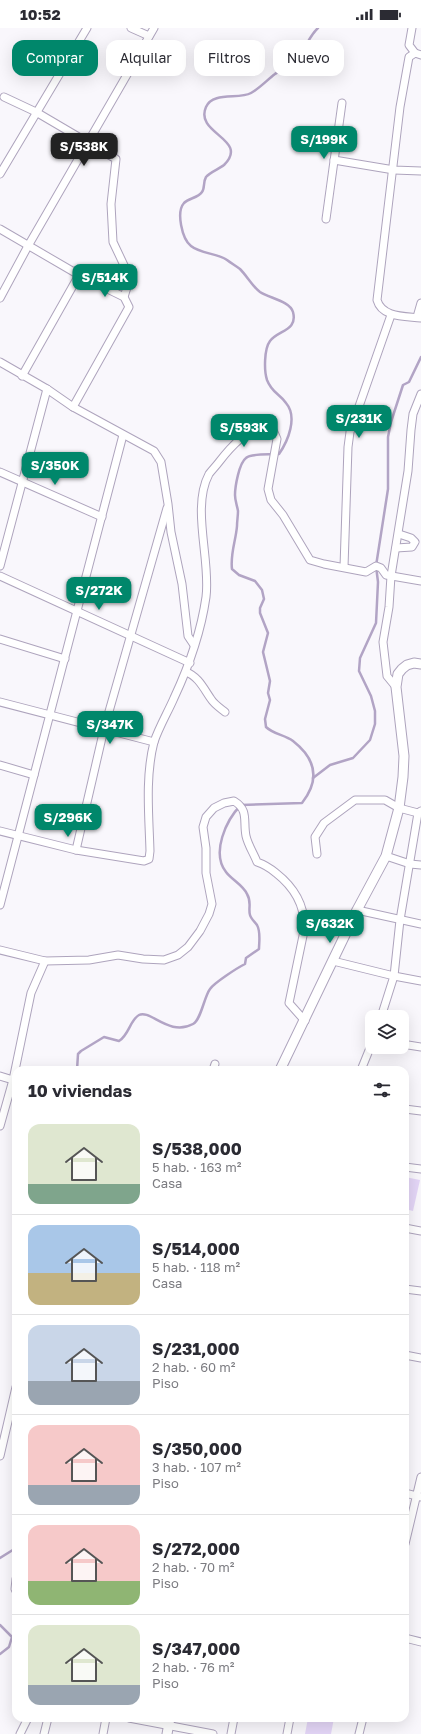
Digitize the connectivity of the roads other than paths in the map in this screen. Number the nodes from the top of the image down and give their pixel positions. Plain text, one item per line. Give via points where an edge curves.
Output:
1 (87, 28) edge
2 (131, 28) edge
3 (154, 28) edge
4 (412, 28) edge
5 (149, 36) junction
6 (418, 54) edge
7 (4, 97) dead end
8 (342, 103) dead end
9 (36, 112) junction
10 (88, 142) junction
11 (334, 160) junction
12 (394, 170) junction
13 (421, 171) edge
14 (0, 174) edge
15 (326, 219) dead end
16 (0, 229) edge
17 (28, 246) junction
18 (80, 275) junction
19 (124, 297) junction
20 (0, 298) edge
21 (421, 303) edge
22 (391, 315) junction
23 (419, 317) edge
24 (0, 362) edge
25 (22, 376) junction
26 (47, 390) junction
27 (421, 394) edge
28 (73, 407) junction
29 (123, 435) junction
30 (0, 472) edge
31 (22, 482) junction
32 (168, 504) junction
33 (102, 517) junction
34 (398, 534) junction
35 (396, 548) junction
36 (0, 566) edge
37 (344, 567) junction
38 (0, 576) edge
39 (391, 576) junction
40 (421, 581) edge
41 (78, 612) junction
42 (130, 636) junction
43 (0, 639) edge
44 (194, 645) junction
45 (65, 659) junction
46 (190, 663) junction
47 (421, 664) edge
48 (186, 672) junction
49 (396, 687) junction
50 (0, 702) edge
51 (225, 712) dead end
52 (50, 715) junction
53 (104, 729) junction
54 (154, 742) junction
55 (0, 766) edge
56 (34, 775) junction
57 (399, 808) junction
58 (419, 812) edge
59 (0, 831) edge
60 (18, 836) junction
61 (76, 850) junction
62 (317, 854) dead end
63 (386, 856) junction
64 (410, 864) junction
65 (421, 865) edge
66 (2, 889) edge
67 (0, 905) edge
68 (357, 910) junction
69 (400, 920) junction
70 (421, 924) edge
71 (0, 950) edge
72 (45, 961) junction
73 (333, 962) junction
74 (394, 976) junction
75 (421, 981) edge
76 (382, 1010) edge
77 (304, 1021) junction
78 (409, 1045) edge
79 (421, 1047) edge
80 (368, 1054) edge
81 (16, 1066) edge
82 (282, 1066) edge
83 (363, 1066) edge
84 (0, 1076) edge
85 (12, 1080) edge
86 (12, 1084) edge
87 (409, 1110) edge
88 (421, 1111) edge
89 (0, 1126) edge
90 (409, 1168) edge
91 (421, 1170) edge
92 (409, 1229) edge
93 (421, 1231) edge
94 (409, 1290) edge
95 (421, 1292) edge
96 (409, 1356) edge
97 (421, 1358) edge
98 (12, 1404) edge
99 (0, 1456) edge
100 (421, 1477) edge
101 (418, 1497) edge
102 (409, 1530) edge
103 (409, 1639) edge
104 (421, 1642) edge
105 (26, 1722) edge
106 (47, 1722) edge
107 (105, 1722) edge
108 (150, 1722) edge
109 (233, 1722) edge
110 (290, 1722) edge
111 (362, 1722) edge
112 (169, 1726) edge
113 (20, 1734) edge
114 (44, 1734) edge
115 (103, 1734) edge
116 (213, 1734) edge
117 (231, 1734) edge
118 (288, 1734) edge
119 (358, 1734) edge

1 - 9 street
2 - 5 street
3 - 5 street
4 - 6 street via 409,45
5 - 10 street
6 - 12 street via 409,57 400,107
7 - 9 street
8 - 11 street
9 - 10 street
9 - 14 street
10 - 17 street
10 - 19 street via 116,158 111,204 113,242 130,278
11 - 12 street
11 - 15 street
12 - 13 street
12 - 22 street via 377,300
16 - 17 street
17 - 18 street
17 - 20 street
18 - 19 street
18 - 25 street
19 - 28 street via 129,307
21 - 23 street
22 - 23 street
22 - 37 street via 350,432
24 - 25 street
25 - 26 street
26 - 28 street
26 - 31 street
27 - 34 street via 410,430 408,472
28 - 29 street
29 - 32 street via 154,451 161,462
29 - 33 street
30 - 31 street
31 - 33 street
31 - 36 street
32 - 42 street
32 - 44 street via 188,636
33 - 41 street
34 - 35 street
34 - 35 street via 415,542 412,547
35 - 39 street
37 - 39 street via 366,572 376,566 380,567 386,576
37 - 44 street via 310,560 271,500 268,489 277,439 267,423 256,427 243,435 221,459 209,474 202,494 206,595 204,616
38 - 41 street
39 - 40 street
39 - 49 street via 383,642 387,676
41 - 42 street
41 - 45 street
42 - 46 street
42 - 53 street
43 - 45 street
44 - 46 street
45 - 52 street
46 - 48 street
47 - 49 main road via 414,663 402,669 398,674
48 - 51 street via 192,674 205,688 211,700
48 - 54 street
49 - 57 main road via 404,756 404,777
50 - 52 street
52 - 53 street
52 - 56 street
53 - 54 street
53 - 61 street
54 - 61 street via 148,797 149,859 144,861
55 - 56 street
56 - 60 street
57 - 58 street
57 - 62 street via 385,800 355,800 324,823 315,837
57 - 63 main road
58 - 64 street
59 - 60 street
60 - 61 street
60 - 66 street
63 - 64 street
63 - 68 main road
64 - 65 street
64 - 69 street
66 - 67 street
68 - 69 street
68 - 73 main road
69 - 70 street
69 - 74 street
71 - 72 street
72 - 77 street via 90,960 118,955 164,960 178,956 200,931 212,904 206,873 203,827 206,817 214,808 234,801 241,805 244,811 246,836 257,862 266,865 286,881 295,891 303,908 304,931 290,1003
72 - 81 street via 31,994
73 - 74 street
73 - 77 main road
74 - 75 street
74 - 76 street
77 - 82 main road
78 - 79 street
80 - 83 street
84 - 85 street
86 - 89 street
87 - 88 street
90 - 91 street
92 - 93 street
94 - 95 street
96 - 97 street
98 - 99 street
100 - 101 street
101 - 102 street
103 - 104 street
105 - 113 street
106 - 114 street
107 - 115 street
108 - 112 street
109 - 117 street
110 - 118 street
111 - 119 street
112 - 116 street

